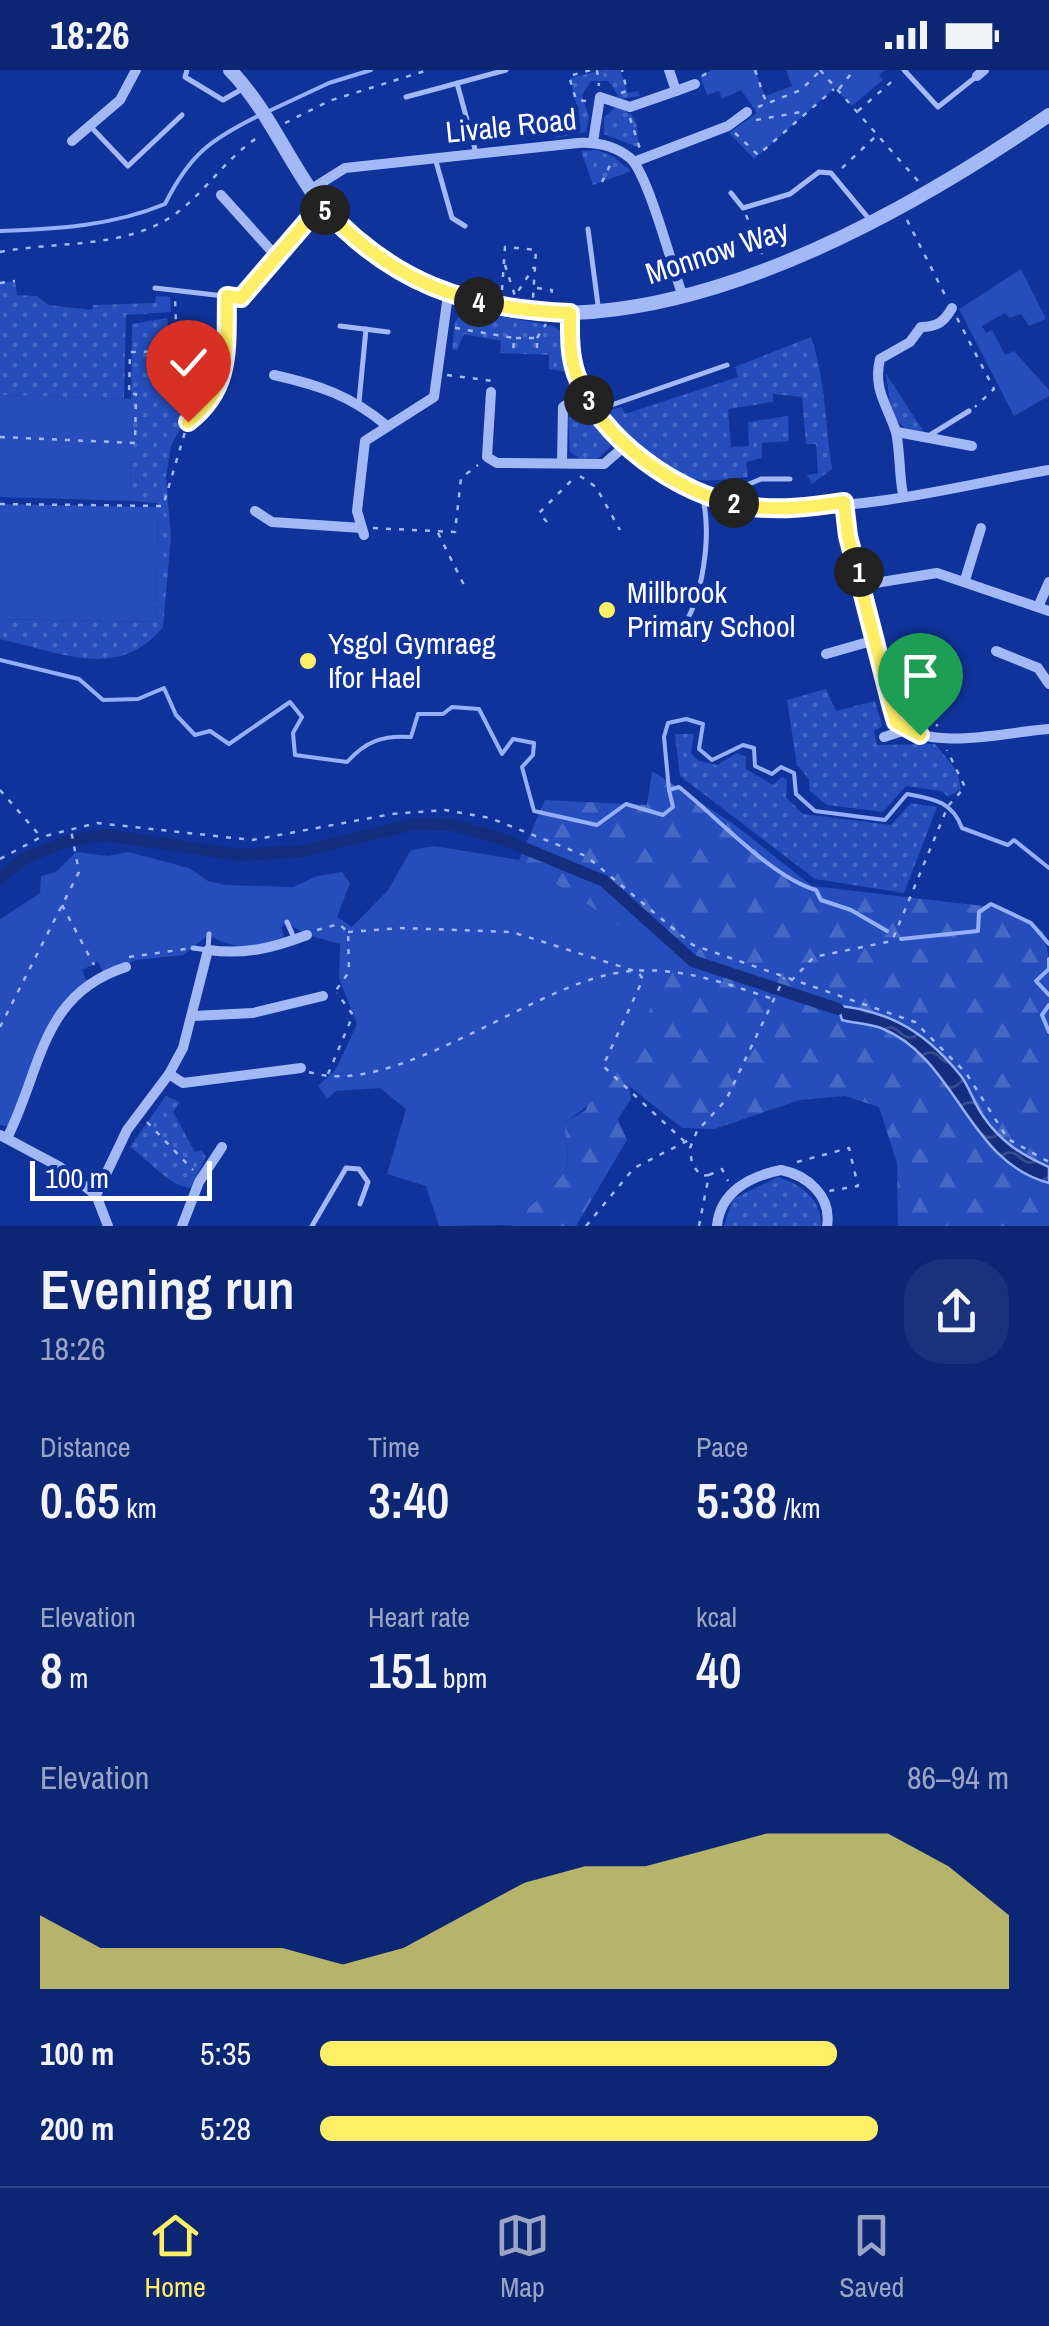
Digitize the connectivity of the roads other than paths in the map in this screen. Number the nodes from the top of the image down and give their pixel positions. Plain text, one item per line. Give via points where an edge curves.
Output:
1 (136, 70) edge
2 (187, 70) edge
3 (230, 70) edge
4 (506, 70) edge
5 (669, 70) edge
6 (904, 70) edge
7 (981, 73) edge
8 (457, 83) junction
9 (695, 84) dead end
10 (676, 91) junction
11 (248, 92) junction
12 (406, 97) dead end
13 (1049, 114) edge
14 (182, 115) dead end
15 (748, 116) road end
16 (92, 128) junction
17 (72, 141) dead end
18 (594, 142) junction
19 (476, 154) junction
20 (435, 158) junction
21 (639, 159) junction
22 (310, 190) junction
23 (731, 193) dead end
24 (221, 195) dead end
25 (321, 205) junction
26 (872, 222) junction
27 (464, 226) dead end
28 (588, 229) dead end
29 (276, 256) junction
30 (155, 288) dead end
31 (448, 294) junction
32 (227, 296) junction
33 (682, 297) junction
34 (241, 298) joint
35 (952, 308) dead end
36 (599, 311) junction
37 (570, 313) junction
38 (340, 326) dead end
39 (366, 329) junction
40 (388, 332) dead end
41 (726, 365) dead end
42 (274, 375) dead end
43 (491, 392) road end
44 (584, 392) junction
45 (359, 402) junction
46 (206, 408) road end
47 (596, 410) junction
48 (969, 410) dead end
49 (386, 426) junction
50 (896, 432) junction
51 (927, 437) junction
52 (626, 445) junction
53 (972, 446) dead end
54 (562, 462) junction
55 (1049, 470) edge
56 (790, 478) dead end
57 (701, 492) junction
58 (903, 494) junction
59 (718, 497) junction
60 (844, 502) junction
61 (255, 511) dead end
62 (981, 528) dead end
63 (965, 580) junction
64 (1049, 582) edge
65 (864, 585) junction
66 (1044, 609) edge
67 (657, 634) dead end
68 (876, 640) junction
69 (996, 651) dead end
70 (826, 654) dead end
71 (1049, 684) edge
72 (1049, 729) edge
73 (906, 730) junction
74 (884, 737) dead end
75 (287, 922) dead end
76 (209, 934) dead end
77 (307, 936) road end
78 (294, 940) junction
79 (193, 948) road end
80 (208, 950) junction
81 (126, 967) road end
82 (323, 996) road end
83 (193, 1016) junction
84 (302, 1068) road end
85 (170, 1074) junction
86 (4, 1136) edge
87 (222, 1147) dead end
88 (96, 1195) junction
89 (360, 1204) dead end
90 (108, 1226) edge
91 (182, 1226) edge
92 (312, 1226) edge
93 (717, 1226) edge
94 (827, 1226) edge

1 - 16 street via 120,100
2 - 11 lane via 185,77 214,98
3 - 11 street, Monnow Way
4 - 8 lane
5 - 10 street
6 - 7 lane via 938,107
8 - 12 lane
8 - 19 lane
9 - 10 street
10 - 18 street via 630,107 601,99
11 - 22 street, Monnow Way
13 - 26 street, Monnow Way via 929,194
14 - 16 lane via 128,166
15 - 21 street
16 - 17 street
18 - 19 street, Livale Road
18 - 21 street, Livale Road
19 - 20 street, Livale Road
20 - 22 street, Livale Road via 345,168
20 - 27 lane via 452,218
21 - 33 street
22 - 25 street, Monnow Way
23 - 26 lane via 744,208 790,194 819,172 834,176
24 - 29 street
25 - 29 street
25 - 31 street, Monnow Way via 366,252
26 - 33 street, Monnow Way via 768,269
28 - 36 lane
29 - 34 street
30 - 32 lane
31 - 37 street, Monnow Way
31 - 49 street via 434,397
32 - 34 lane
32 - 46 lane via 226,370
33 - 36 street, Monnow Way
35 - 50 street via 945,320 921,327 910,342 880,359 878,391
36 - 37 street, Monnow Way
37 - 44 street via 570,350
38 - 39 lane
39 - 40 lane
39 - 45 lane
41 - 47 lane
42 - 45 street
43 - 54 street via 487,458
44 - 47 street
44 - 54 street via 563,407
45 - 49 street
47 - 52 street
48 - 51 lane
49 - 61 street via 364,440 358,511 363,531 272,522
50 - 51 street
50 - 58 street
51 - 53 street
52 - 54 street via 604,464
52 - 57 street
55 - 58 street
56 - 59 lane via 761,479
57 - 59 street
57 - 67 lane via 706,531 690,613 679,632
58 - 60 street
59 - 60 street via 780,509
60 - 65 street
62 - 63 street
63 - 65 street via 919,574
63 - 66 street
64 - 66 street
65 - 68 street
68 - 70 street
68 - 73 street via 896,722
69 - 71 street via 1009,662 1038,668
72 - 73 street
73 - 74 street
75 - 78 lane
76 - 80 lane
77 - 78 street
78 - 80 street via 235,954
79 - 80 lane
80 - 83 street
81 - 86 street via 97,970 70,1001 47,1033
82 - 83 street via 253,1013
83 - 85 street
84 - 85 street via 183,1083
85 - 88 street via 139,1114
86 - 88 street
87 - 91 street
88 - 90 street
89 - 92 lane via 368,1182 359,1169 346,1168
93 - 94 street via 723,1202 734,1191 765,1173 793,1172 818,1192

